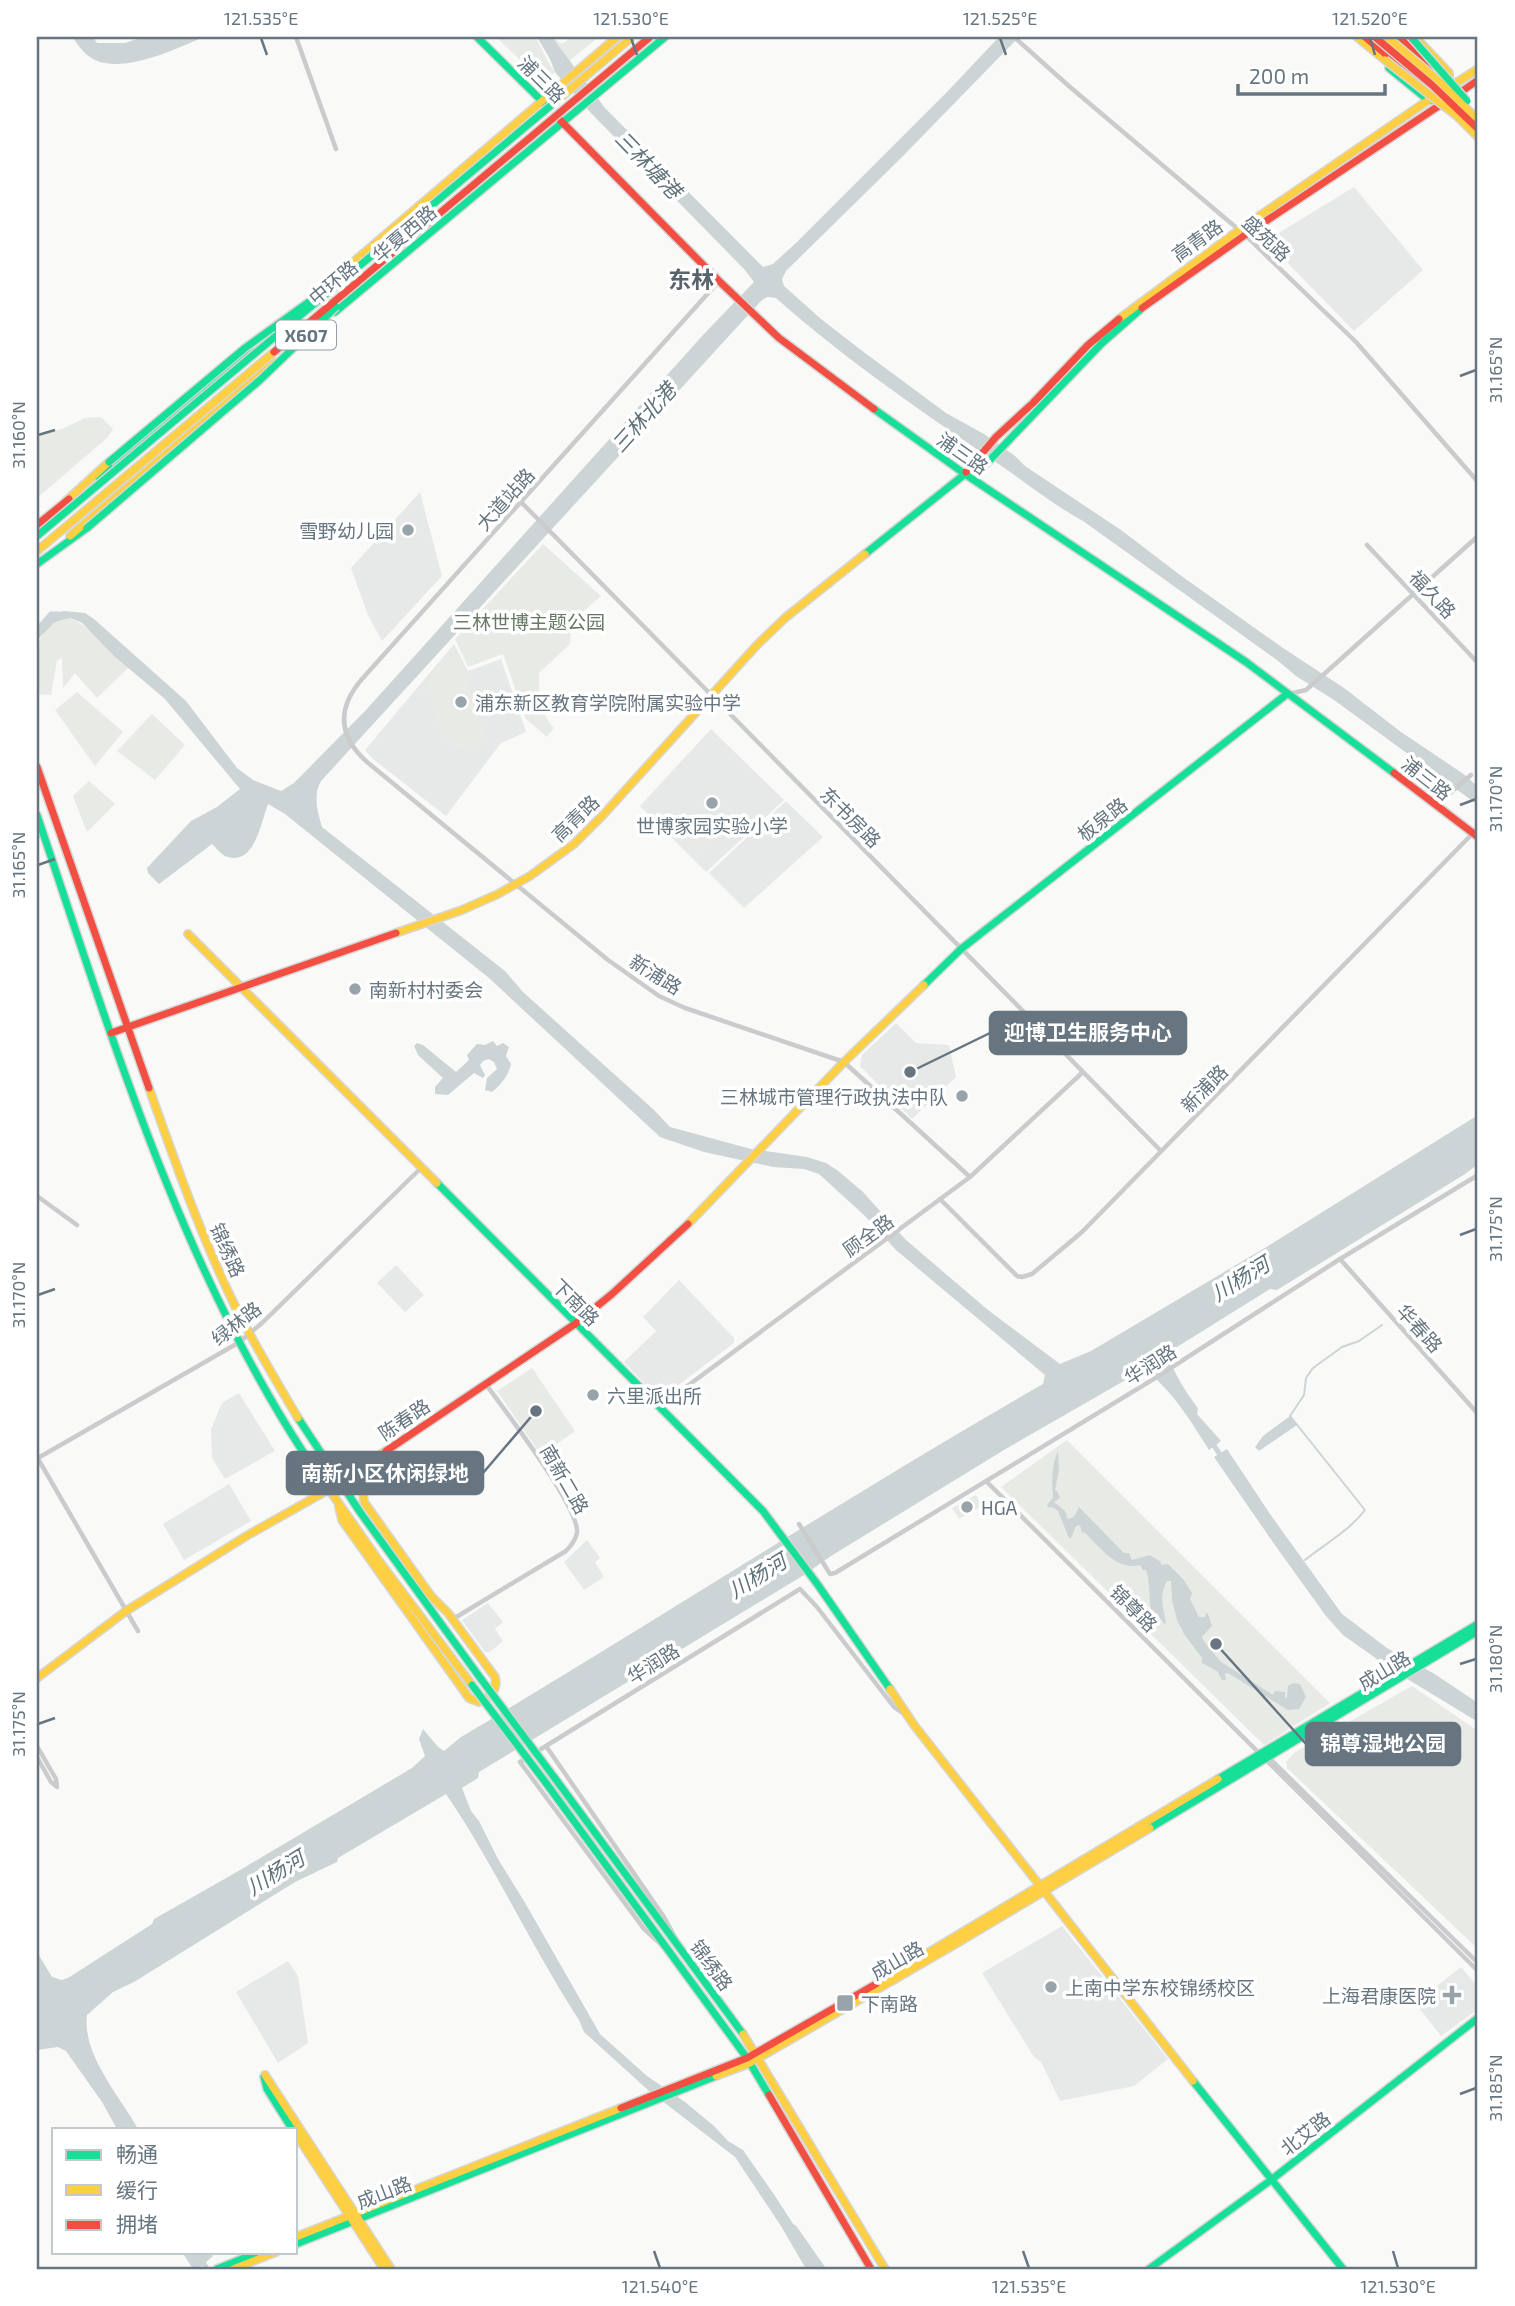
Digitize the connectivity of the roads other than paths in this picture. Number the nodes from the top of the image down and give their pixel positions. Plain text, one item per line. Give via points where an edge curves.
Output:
1 (296, 37) edge
2 (477, 37) edge
3 (617, 37) edge
4 (632, 37) edge
5 (650, 37) edge
6 (665, 37) edge
7 (1354, 37) edge
8 (1365, 37) edge
9 (1375, 37) edge
10 (1387, 37) edge
11 (1399, 37) edge
12 (1413, 37) edge
13 (1016, 39) edge
14 (1478, 69) edge
15 (1478, 80) edge
16 (1457, 93) junction
17 (1436, 95) junction
18 (542, 100) junction
19 (1429, 100) junction
20 (1466, 104) junction
21 (1478, 117) edge
22 (562, 122) junction
23 (1478, 133) edge
24 (336, 149) dead end
25 (1242, 232) junction
26 (358, 269) junction
27 (364, 276) junction
28 (719, 281) junction
29 (965, 474) junction
30 (1478, 482) edge
31 (65, 502) junction
32 (521, 502) junction
33 (37, 525) edge
34 (37, 536) edge
35 (1478, 536) edge
36 (1367, 545) dead end
37 (37, 551) edge
38 (37, 564) edge
39 (1414, 594) junction
40 (1477, 662) edge
41 (1287, 694) junction
42 (712, 695) junction
43 (353, 748) joint
44 (37, 767) edge
45 (1471, 775) dead end
46 (1436, 805) junction
47 (37, 817) edge
48 (1476, 833) edge
49 (516, 885) junction
50 (188, 934) dead end
51 (961, 948) junction
52 (243, 987) junction
53 (127, 1027) junction
54 (111, 1033) junction
55 (844, 1062) junction
56 (1083, 1072) junction
57 (761, 1149) joint
58 (1161, 1151) junction
59 (421, 1168) junction
60 (1478, 1175) edge
61 (970, 1177) junction
62 (37, 1196) edge
63 (940, 1199) junction
64 (77, 1224) dead end
65 (1340, 1259) junction
66 (575, 1324) junction
67 (250, 1334) junction
68 (238, 1343) junction
69 (485, 1383) junction
70 (658, 1407) junction
71 (1478, 1415) edge
72 (37, 1457) edge
73 (371, 1461) junction
74 (986, 1482) junction
75 (338, 1483) junction
76 (328, 1490) junction
77 (338, 1504) junction
78 (799, 1524) dead end
79 (800, 1589) joint
80 (126, 1611) junction
81 (453, 1619) junction
82 (1478, 1624) edge
83 (1478, 1630) edge
84 (138, 1631) dead end
85 (1420, 1663) junction
86 (37, 1678) edge
87 (909, 1718) junction
88 (37, 1746) edge
89 (546, 1746) junction
90 (1265, 1756) junction
91 (37, 1757) edge
92 (1043, 1887) junction
93 (683, 1952) junction
94 (674, 1957) junction
95 (1478, 1963) edge
96 (1478, 1971) edge
97 (1478, 2018) edge
98 (758, 2055) junction
99 (749, 2061) junction
100 (291, 2128) edge
101 (297, 2128) edge
102 (298, 2129) edge
103 (298, 2137) edge
104 (1271, 2180) junction
105 (352, 2217) junction
106 (298, 2236) edge
107 (298, 2243) edge
108 (255, 2254) edge
109 (270, 2254) edge
110 (230, 2267) edge
111 (217, 2269) edge
112 (384, 2269) edge
113 (391, 2269) edge
114 (872, 2269) edge
115 (885, 2269) edge
116 (1149, 2269) edge
117 (1343, 2269) edge

1 - 24 street
2 - 18 main road, 浦三路
3 - 18 main road, 华夏西路 / X607
4 - 26 main road, 中环路, bridge
5 - 27 main road, 中环路, bridge
6 - 22 main road, 华夏西路 / X607
7 - 19 main road
7 - 23 main road, bridge
8 - 17 main road
9 - 23 main road, bridge via 1432,85
10 - 21 main road, bridge
11 - 16 main road
12 - 16 main road via 1449,73
12 - 21 main road, bridge
13 - 25 street, 盛苑路
14 - 16 main road, 高青路
15 - 16 main road, 高青路
16 - 17 main road, 高青路
16 - 19 main road
16 - 20 main road
16 - 20 main road
16 - 21 main road
16 - 23 main road
16 - 25 main road, 高青路
17 - 19 main road, 高青路
18 - 22 main road, 浦三路
18 - 31 main road, 华夏西路 / X607
19 - 25 main road, 高青路
20 - 21 main road
22 - 28 main road, 浦三路
22 - 38 main road, 华夏西路 / X607
25 - 29 main road, 高青路 via 1111,334 986,463
25 - 29 main road, 高青路 via 1160,286 1088,345
25 - 30 street, 盛苑路 via 1356,342
26 - 31 main road, bridge via 242,348
26 - 34 main road, 中环路, bridge
27 - 37 main road, 中环路, bridge
27 - 38 main road, bridge via 260,380 87,528
28 - 29 main road, 浦三路 via 823,373
28 - 32 street, 大道站路
29 - 41 main road, 浦三路
29 - 42 main road, 高青路 via 785,618
31 - 33 main road, 华夏西路 / X607
32 - 42 street, 东书房路
32 - 43 street, 大道站路 via 356,686 345,706 345,729
35 - 39 street, 板泉路
36 - 39 street, 福久路
39 - 40 street, 福久路
39 - 41 street, 板泉路 via 1306,690
41 - 46 main road, 浦三路
41 - 51 main road, 板泉路
42 - 49 main road, 高青路 via 588,831
42 - 51 street, 东书房路
43 - 49 street, 新浦路
44 - 53 main road, 锦绣路
45 - 46 street
46 - 48 main road, 浦三路
47 - 54 main road, 锦绣路
48 - 58 street, 新浦路
49 - 52 main road, 高青路 via 481,902
49 - 55 street, 新浦路 via 659,996
50 - 52 main road, 下南路
51 - 55 main road, 板泉路
51 - 56 street, 东书房路
52 - 53 main road, 高青路
52 - 59 main road, 下南路
53 - 54 main road, 高青路
53 - 67 main road, 锦绣路 via 184,1188
54 - 68 main road, 锦绣路 via 199,1265
55 - 57 main road, 板泉路
55 - 61 street, 新浦路
56 - 58 street, 东书房路
56 - 61 street, 顾全路
57 - 66 main road, 陈春路 via 646,1264
58 - 63 street, 新浦路 via 1074,1239 1027,1276 1017,1276
59 - 66 main road, 下南路
59 - 67 street, 绿林路
60 - 65 street, 华润路
61 - 63 street, 顾全路
62 - 64 street
63 - 70 street, 顾全路
65 - 71 street, 华春路
65 - 74 street, 华润路
66 - 69 main road, 陈春路
66 - 70 main road, 下南路
67 - 68 street, 绿林路
67 - 75 main road, 锦绣路
68 - 72 street, 绿林路
68 - 76 main road, 锦绣路
69 - 73 main road, 陈春路
69 - 81 street, 南新二路 via 552,1479 577,1533 566,1551
70 - 87 main road, 下南路 via 769,1519
72 - 80 street, 绿林路
73 - 75 main road, 陈春路
73 - 81 main road, 锦绣路 via 361,1485 364,1502 431,1597
74 - 78 street, 华润路 via 835,1573 830,1574
74 - 90 street, 锦尊路
75 - 76 main road, 陈春路
75 - 93 main road, 锦绣路, bridge
76 - 77 main road, 锦绣路
76 - 80 main road, 陈春路
77 - 81 main road, 锦绣路 via 342,1520 469,1698 485,1700 495,1691 495,1676
77 - 94 main road, 锦绣路, bridge
79 - 87 street, 下南路 via 894,1707
79 - 89 street, 华润路
80 - 84 street, 绿林路
80 - 86 main road, 陈春路
82 - 85 main road, 成山路
83 - 85 main road, 成山路
85 - 90 main road, 成山路
87 - 92 main road, 下南路
88 - 91 street via 57,1787
89 - 93 street via 664,1917
89 - 94 street, 华润路 via 520,1762 644,1929
90 - 92 main road, 成山路
90 - 95 street, 锦尊路
90 - 96 street, 锦尊路
92 - 98 main road, 成山路
92 - 104 main road, 下南路
93 - 98 main road, 锦绣路
94 - 99 main road, 锦绣路
97 - 104 main road, 北艾路
98 - 99 main road, 成山路
98 - 115 main road, 锦绣路
99 - 105 main road, 成山路
99 - 114 main road, 锦绣路
100 - 101 main road via 267,2089 265,2075
102 - 105 main road
103 - 105 main road
104 - 116 main road, 北艾路
104 - 117 main road, 下南路
105 - 106 main road, 成山路
105 - 107 main road, 成山路
105 - 112 main road
105 - 113 main road
108 - 110 main road
109 - 110 main road
110 - 111 main road

